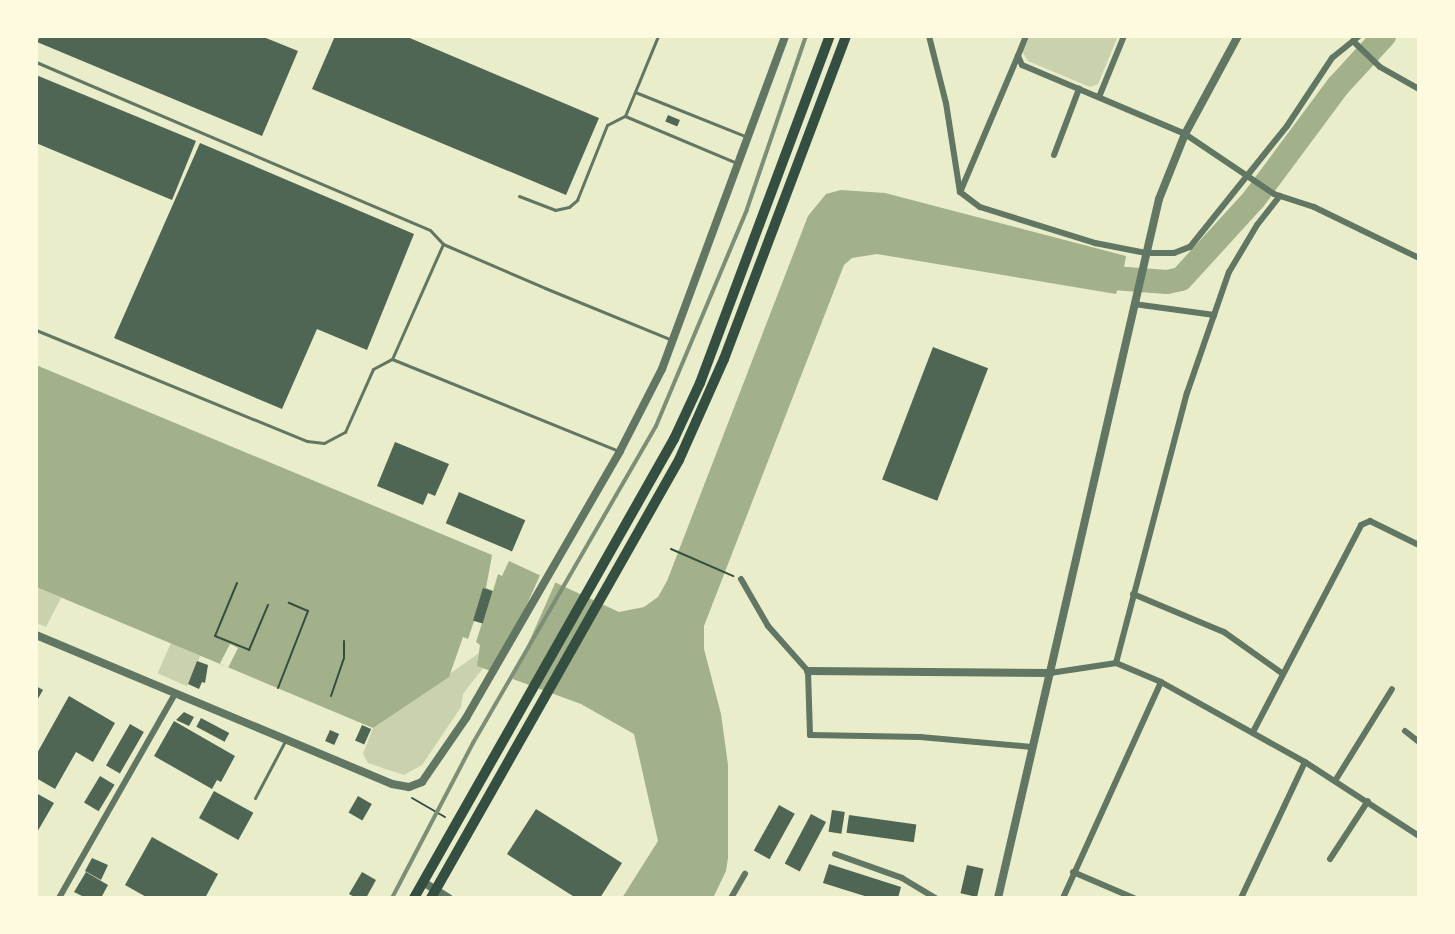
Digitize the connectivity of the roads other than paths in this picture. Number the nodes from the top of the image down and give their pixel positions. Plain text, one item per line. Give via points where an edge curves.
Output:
1 (658, 36) edge
2 (785, 36) edge
3 (830, 36) edge
4 (846, 36) edge
5 (928, 36) edge
6 (1026, 36) edge
7 (1124, 36) edge
8 (1238, 36) edge
9 (1359, 36) edge
10 (1353, 41) junction
11 (1018, 56) junction
12 (36, 62) edge
13 (1079, 89) junction
14 (1419, 89) edge
15 (635, 92) junction
16 (1099, 97) junction
17 (625, 116) junction
18 (1185, 134) junction
19 (750, 138) junction
20 (1054, 154) dead end
21 (740, 164) junction
22 (1248, 176) junction
23 (960, 192) junction
24 (1277, 195) junction
25 (519, 196) dead end
26 (443, 244) junction
27 (1146, 253) junction
28 (1419, 258) edge
29 (1134, 304) junction
30 (1214, 315) junction
31 (36, 330) edge
32 (674, 340) junction
33 (392, 359) junction
34 (620, 451) junction
35 (1419, 545) edge
36 (741, 579) road end
37 (1133, 594) junction
38 (36, 635) edge
39 (1116, 663) junction
40 (808, 671) junction
41 (1050, 673) junction
42 (1283, 674) junction
43 (1161, 682) junction
44 (1392, 689) dead end
45 (175, 693) junction
46 (1405, 731) dead end
47 (1253, 732) junction
48 (285, 740) junction
49 (1419, 742) edge
50 (1032, 747) junction
51 (1305, 762) junction
52 (1335, 781) junction
53 (255, 798) dead end
54 (1368, 801) junction
55 (1419, 836) edge
56 (835, 854) dead end
57 (1330, 859) dead end
58 (1073, 872) junction
59 (745, 874) dead end
60 (423, 882) junction
61 (433, 894) edge
62 (59, 898) edge
63 (414, 898) edge
64 (449, 898) edge
65 (730, 898) edge
66 (935, 898) edge
67 (998, 898) edge
68 (1063, 898) edge
69 (1134, 898) edge
70 (1241, 898) edge

1 - 15 lane
2 - 19 street
3 - 60 highway via 700,383 640,505
4 - 61 highway via 703,410 600,602
5 - 23 street via 946,103
6 - 11 street
7 - 16 street
8 - 18 street
9 - 10 street
10 - 14 street via 1380,67
10 - 22 street via 1332,58
11 - 13 street via 1022,65
11 - 23 street
12 - 26 lane via 430,230
13 - 16 street
13 - 20 street
15 - 17 lane
15 - 19 lane
16 - 18 street
17 - 21 lane
17 - 25 lane via 607,125 577,200 569,207 555,210
18 - 22 street
18 - 27 street via 1159,199
19 - 21 street
21 - 32 street
22 - 24 street
22 - 27 street via 1190,247 1174,253
23 - 27 street via 980,207 1095,243
24 - 28 street via 1314,207
24 - 30 street via 1229,272
26 - 32 lane
26 - 33 lane
27 - 29 street
29 - 30 street
29 - 41 street
30 - 37 street via 1187,393
31 - 33 lane via 315,443 332,441 345,432 372,369
32 - 34 street
33 - 34 lane
34 - 48 street via 492,673 433,771 422,782 402,787
35 - 42 street via 1370,521 1361,525
36 - 40 street via 768,626
37 - 39 street
37 - 42 street via 1224,632
38 - 45 street
39 - 41 street
39 - 43 street
40 - 41 street
40 - 50 street via 810,735 920,737
41 - 50 street
42 - 47 street
43 - 47 street
43 - 58 street
44 - 52 street
45 - 48 street
45 - 62 street
46 - 49 street
47 - 51 street
48 - 53 lane
50 - 67 street
51 - 52 street
51 - 70 street
52 - 54 street
54 - 55 street
54 - 57 street
56 - 66 street via 903,878
58 - 68 street
58 - 69 street
59 - 65 street
60 - 61 street
60 - 63 highway
61 - 64 street

